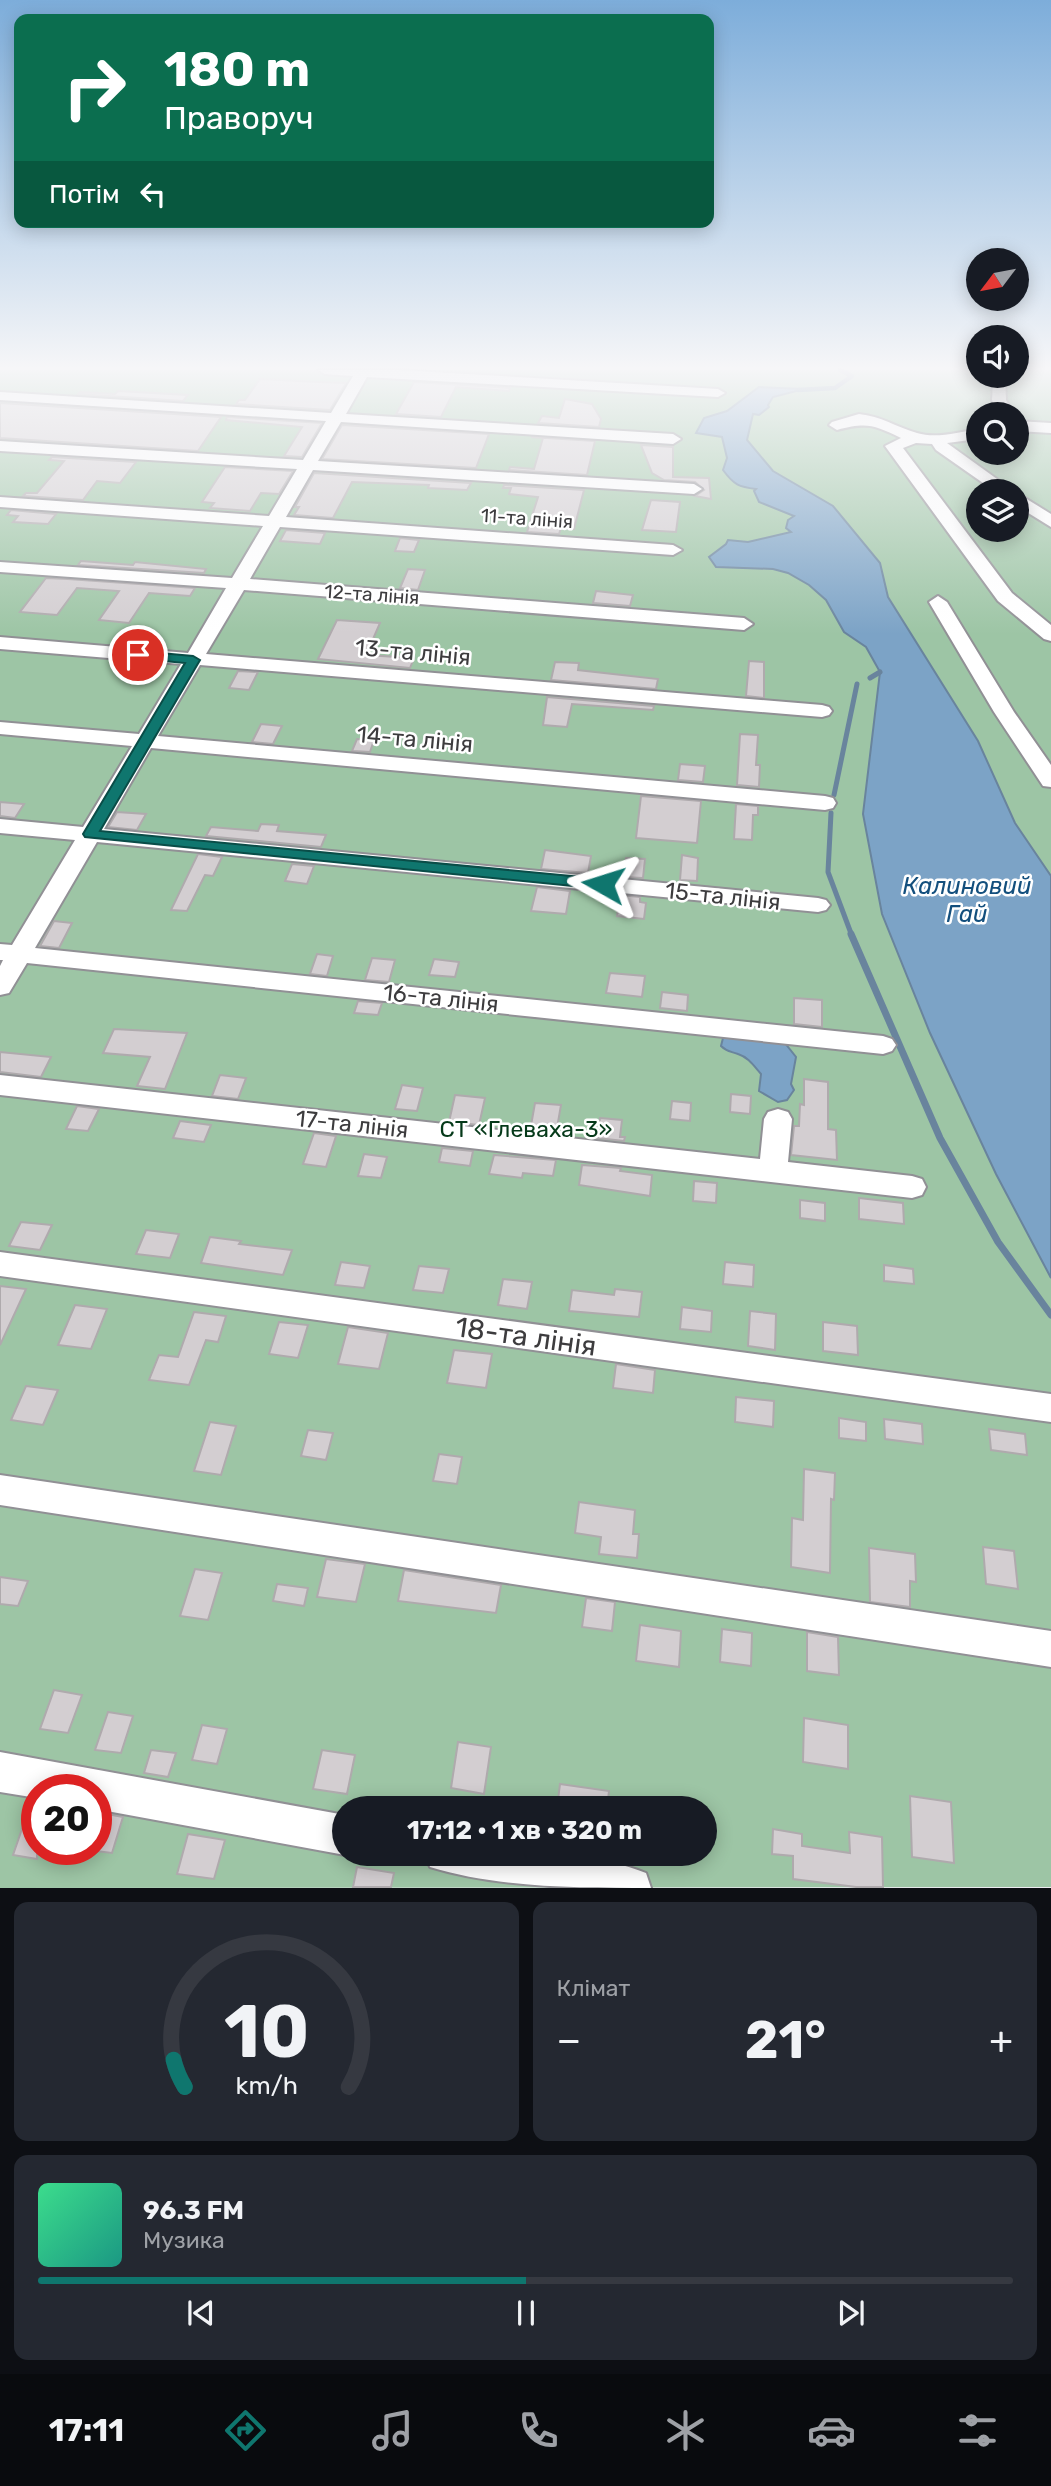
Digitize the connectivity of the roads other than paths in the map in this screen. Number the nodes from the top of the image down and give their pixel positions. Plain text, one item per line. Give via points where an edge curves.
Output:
1 (207, 458) edge
2 (312, 458) edge
3 (902, 458) edge
4 (958, 458) edge
5 (308, 464) junction
6 (988, 479) edge
7 (694, 489) dead end
8 (0, 502) edge
9 (1029, 506) edge
10 (275, 522) junction
11 (1051, 522) edge
12 (673, 550) dead end
13 (0, 567) edge
14 (237, 585) junction
15 (938, 602) dead end
16 (744, 624) dead end
17 (1051, 635) edge
18 (0, 643) edge
19 (193, 660) junction
20 (822, 711) dead end
21 (0, 728) edge
22 (145, 741) junction
23 (1051, 781) edge
24 (825, 803) dead end
25 (0, 826) edge
26 (90, 834) junction
27 (818, 905) dead end
28 (10, 953) edge
29 (0, 988) edge
30 (883, 1045) dead end
31 (0, 1085) edge
32 (778, 1119) dead end
33 (774, 1172) junction
34 (912, 1187) dead end
35 (0, 1264) edge
36 (1051, 1408) edge
37 (0, 1490) edge
38 (1051, 1649) edge
39 (0, 1772) edge
40 (332, 1833) edge
41 (513, 1866) edge
42 (631, 1888) edge

1 - 5 lane
2 - 5 lane
3 - 17 lane via 1005,597
4 - 6 lane
5 - 7 lane
5 - 10 lane
8 - 10 lane, 11-та лінія
9 - 11 lane
10 - 12 lane, 11-та лінія
10 - 14 lane
13 - 14 lane, 12-та лінія
14 - 16 lane, 12-та лінія
14 - 19 lane
15 - 23 lane
18 - 19 lane, 13-та лінія
19 - 20 lane, 13-та лінія
19 - 22 lane
21 - 22 lane, 14-та лінія
22 - 24 lane, 14-та лінія
22 - 26 lane
25 - 26 lane, 15-та лінія
26 - 27 lane, 15-та лінія
26 - 28 lane
28 - 29 lane
28 - 30 lane, 16-та лінія
31 - 33 lane, 17-та лінія
32 - 33 lane
33 - 34 lane, 17-та лінія
35 - 36 lane, 18-та лінія
37 - 38 lane
39 - 40 lane
41 - 42 lane

